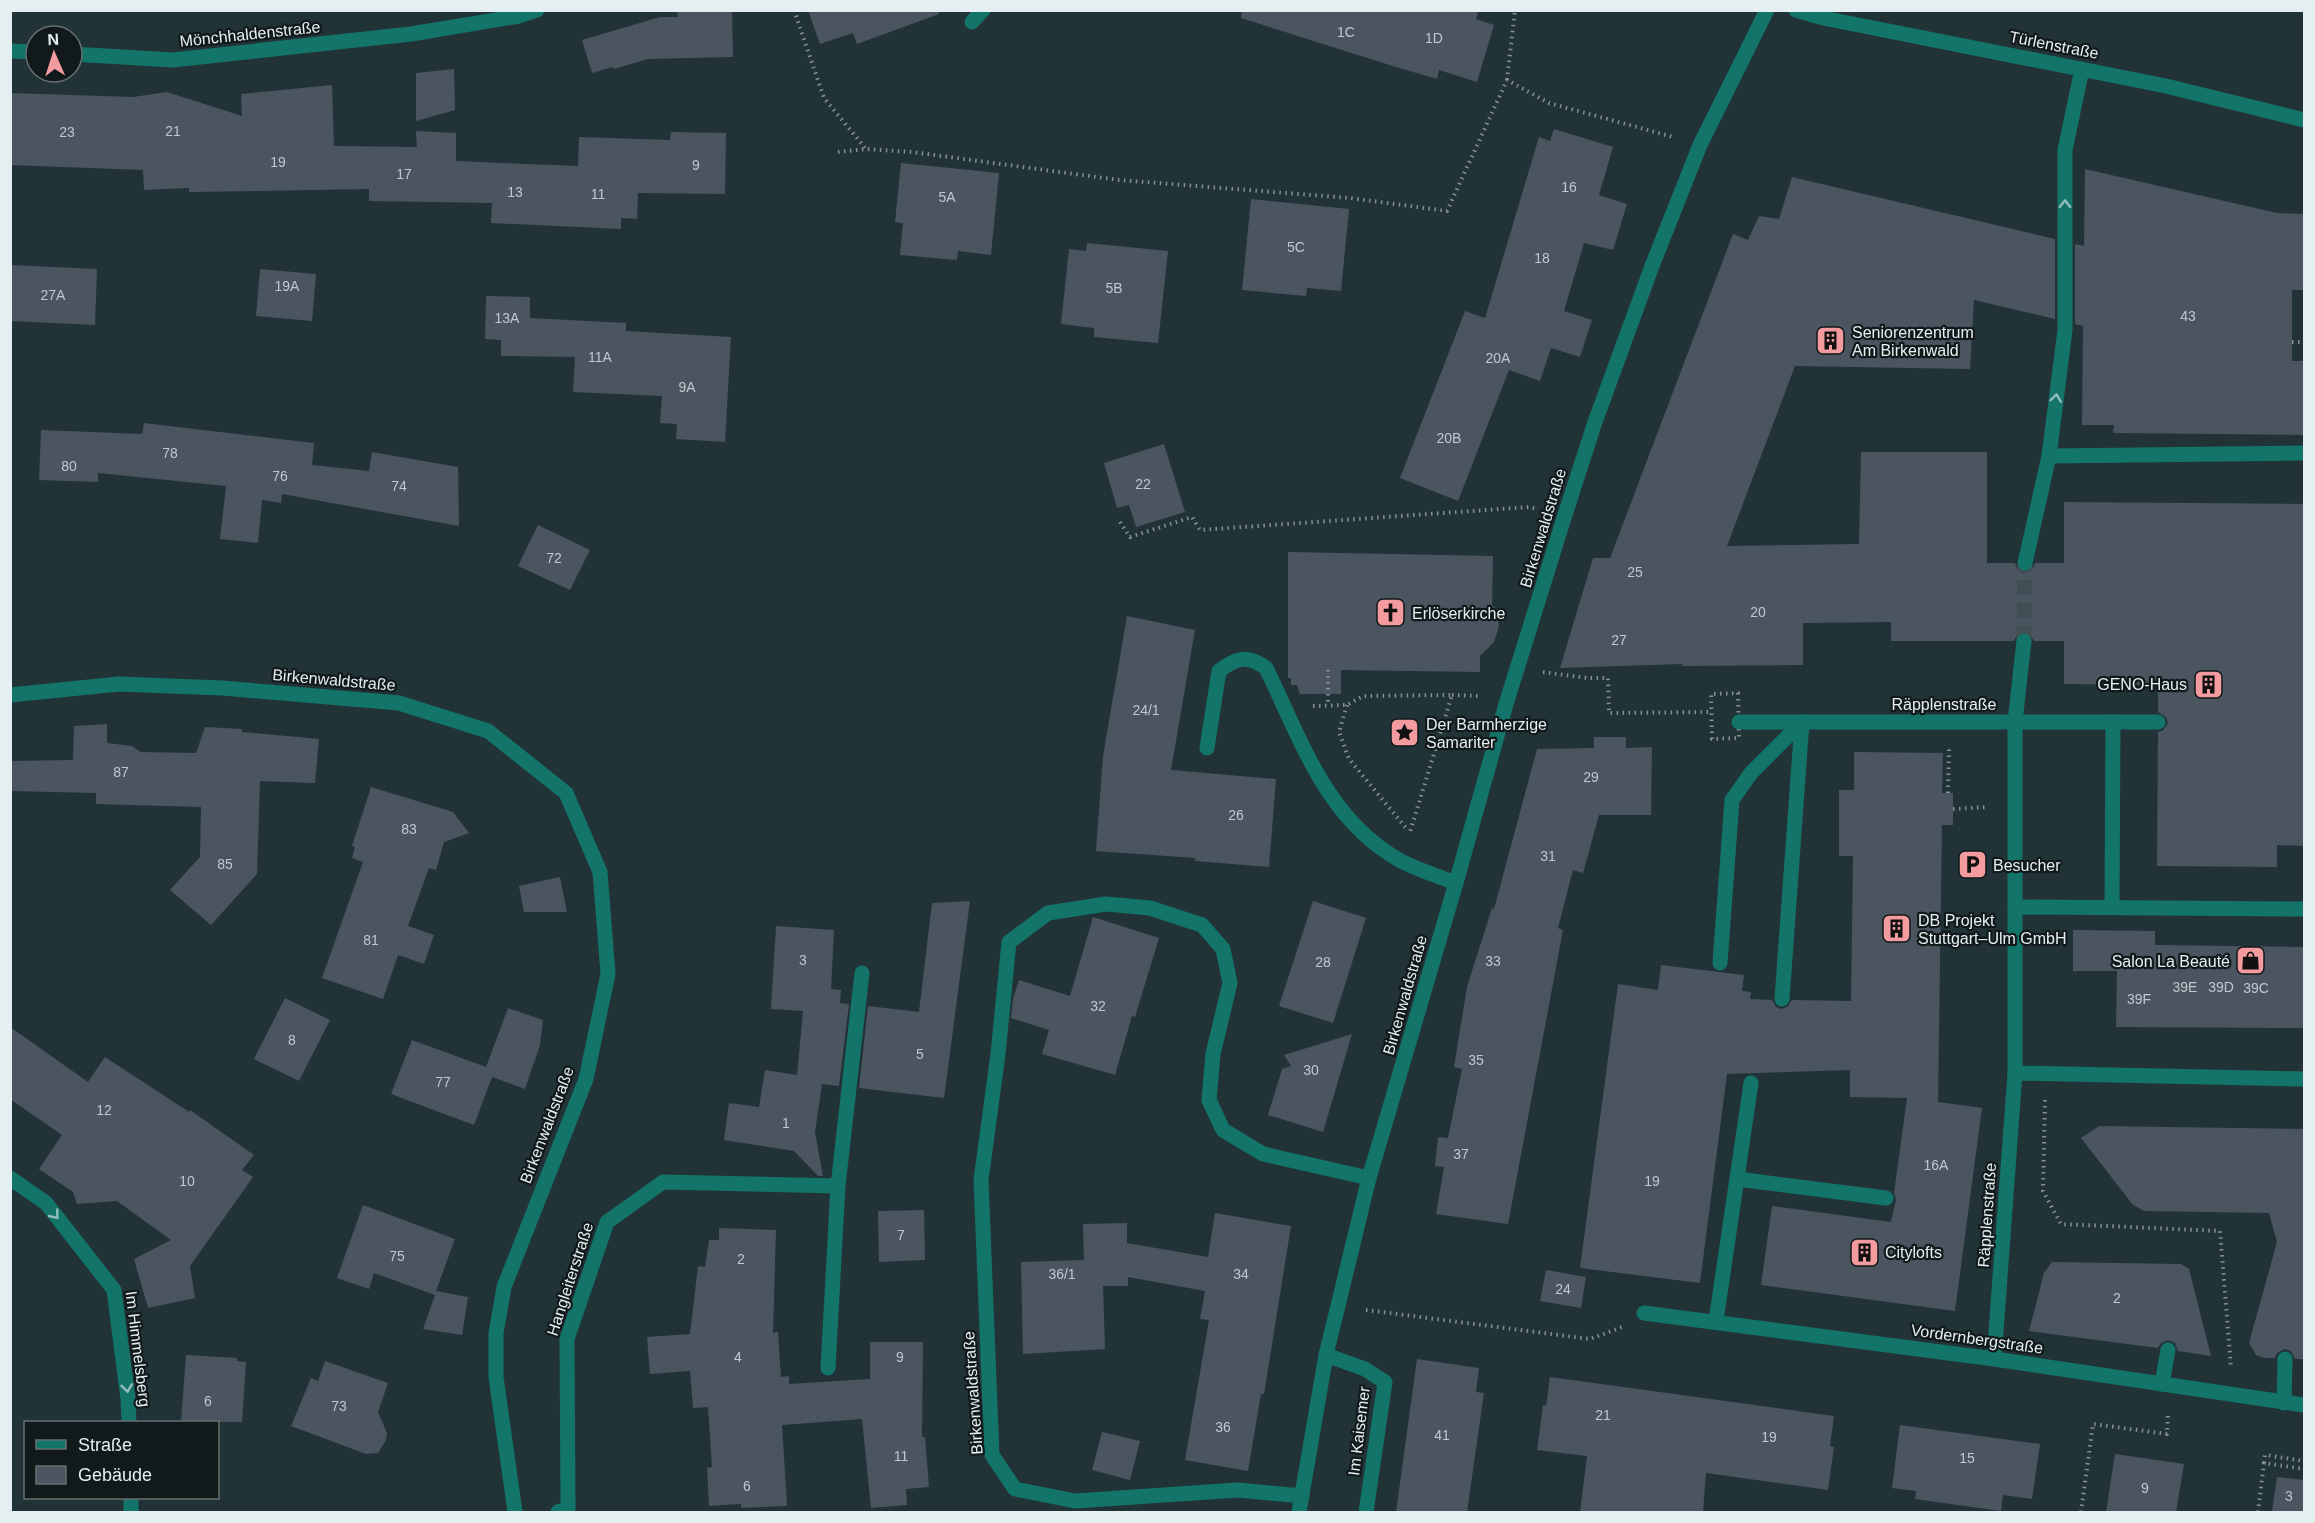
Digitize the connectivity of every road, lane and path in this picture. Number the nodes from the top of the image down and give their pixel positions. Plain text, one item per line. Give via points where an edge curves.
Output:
1 (537, 10) edge
2 (794, 10) edge
3 (983, 10) edge
4 (1515, 10) edge
5 (1767, 10) edge
6 (1796, 10) edge
7 (972, 22) dead end
8 (84, 55) edge
9 (2082, 69) junction
10 (1507, 81) junction
11 (2304, 120) edge
12 (1700, 145) junction
13 (866, 149) junction
14 (838, 152) dead end
15 (2292, 342) dead end
16 (2304, 342) edge
17 (2304, 453) edge
18 (2049, 456) junction
19 (1564, 518) junction
20 (1120, 522) dead end
21 (2025, 563) tunnel mouth
22 (2024, 641) tunnel mouth
23 (1518, 669) junction
24 (1328, 670) dead end
25 (1738, 693) dead end
26 (10, 695) edge
27 (1347, 705) junction
28 (1739, 722) dead end
29 (1802, 722) junction
30 (1950, 722) junction
31 (2015, 722) junction
32 (2113, 722) junction
33 (2158, 722) dead end
34 (1207, 748) dead end
35 (1948, 793) dead end
36 (1953, 808) dead end
37 (1972, 808) dead end
38 (1456, 883) junction
39 (2015, 907) junction
40 (2112, 907) junction
41 (2304, 909) edge
42 (1720, 963) dead end
43 (862, 973) dead end
44 (1782, 999) dead end
45 (2015, 1073) junction
46 (2304, 1079) edge
47 (1751, 1083) dead end
48 (2045, 1098) dead end
49 (10, 1178) edge
50 (1369, 1178) junction
51 (1737, 1179) junction
52 (838, 1186) junction
53 (1886, 1198) dead end
54 (1337, 1306) junction
55 (1644, 1312) dead end
56 (1716, 1321) junction
57 (1590, 1339) dead end
58 (2168, 1350) dead end
59 (1326, 1355) junction
60 (1994, 1359) junction
61 (2285, 1359) dead end
62 (2231, 1361) dead end
63 (828, 1368) dead end
64 (2162, 1384) junction
65 (2284, 1403) junction
66 (2304, 1405) edge
67 (129, 1421) edge
68 (2167, 1434) dead end
69 (2304, 1461) edge
70 (2264, 1463) junction
71 (2304, 1469) edge
72 (1302, 1496) junction
73 (515, 1512) edge
74 (558, 1512) edge
75 (1299, 1512) edge
76 (1366, 1512) edge
77 (2081, 1512) edge
78 (2258, 1512) edge

1 - 8 street, Mönchhaldenstraße via 411,34 173,60
2 - 13 path via 824,98
3 - 7 street
4 - 10 path
5 - 12 street, Birkenwaldstraße
6 - 9 street, Türlenstraße
9 - 11 street, Türlenstraße
18 -> 9 street via 2065,330 2065,150
10 - 12 path via 1549,103
10 - 13 path via 1447,210 1350,198 1119,180
12 - 19 street, Birkenwaldstraße via 1599,411
13 - 14 path
15 - 16 path
17 - 18 street
18 - 21 street
19 - 20 path via 1529,507 1200,530 1192,517 1130,537
19 - 23 street, Birkenwaldstraße
22 - 31 street
23 - 25 path via 1608,678 1609,713 1712,712 1711,694
23 - 38 street, Birkenwaldstraße
24 - 27 path via 1328,705
26 - 73 street, Birkenwaldstraße via 119,684 399,703 488,731 566,793 600,872 608,974 586,1079 504,1287 496,1333 496,1377
27 - 27 path via 1339,732 1350,759 1409,832 1452,695 1363,696
28 - 29 street, Räpplenstraße
29 - 30 street, Räpplenstraße
29 - 42 street via 1751,773 1732,800
29 - 44 street
30 - 31 street, Räpplenstraße
30 - 35 path
31 - 32 street
31 - 39 street, Räpplenstraße
32 - 33 street
32 - 40 street
34 - 38 street via 1219,671 1232,662 1256,660 1266,668 1316,775 1337,806 1375,844 1402,862
36 - 37 path
38 - 50 street, Birkenwaldstraße
39 - 40 street
39 - 45 street, Räpplenstraße
40 - 41 street
43 - 52 street
45 - 46 street
45 - 60 street, Räpplenstraße
47 - 51 street
48 - 62 path via 2043,1191 2061,1224 2220,1231
49 -> 67 street, Im Himmelsberg via 46,1203 114,1290
50 - 54 street, Birkenwaldstraße
50 - 72 street, Birkenwaldstraße via 1263,1154 1223,1130 1209,1100 1212,1054 1230,982 1223,949 1202,926 1150,908 1106,904 1048,912 1009,942 981,1180 992,1455 1015,1490 1075,1501 1238,1490
51 - 53 street
51 - 56 street
52 - 63 street
52 - 74 street, Hangleiterstraße via 663,1182 607,1222 567,1339 568,1509
54 - 57 path
54 - 59 street, Birkenwaldstraße
55 - 56 street, Vordernbergstraße
56 - 60 street, Vordernbergstraße
58 - 64 street
59 - 72 street, Birkenwaldstraße
59 - 76 street, Im Kaisemer via 1365,1369 1385,1382
60 - 64 street, Vordernbergstraße
61 - 65 street
64 - 65 street, Vordernbergstraße
65 - 66 street, Vordernbergstraße
68 - 77 path via 2093,1424
69 - 70 path via 2265,1455
70 - 71 path
70 - 78 path
72 - 75 street, Birkenwaldstraße

